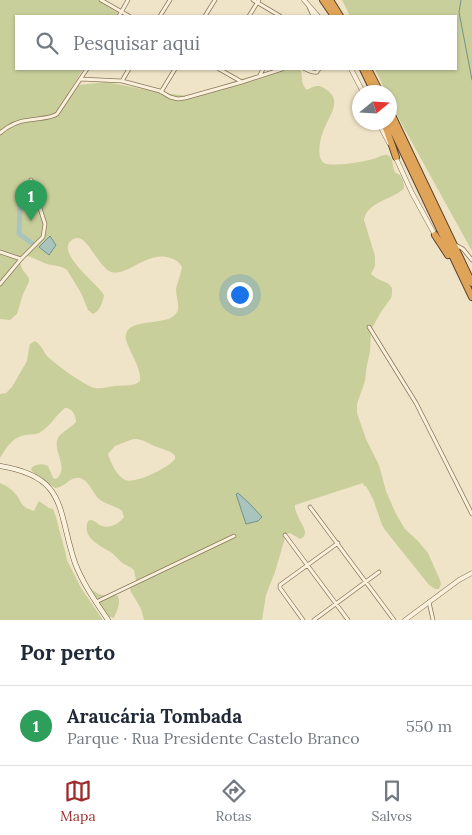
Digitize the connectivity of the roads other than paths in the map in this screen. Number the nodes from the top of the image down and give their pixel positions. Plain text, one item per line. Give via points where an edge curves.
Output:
1 (101, 0) edge
2 (128, 0) edge
3 (170, 0) edge
4 (215, 0) edge
5 (253, 0) edge
6 (304, 0) edge
7 (323, 0) edge
8 (330, 0) edge
9 (258, 1) edge
10 (308, 4) junction
11 (121, 12) junction
12 (120, 15) edge
13 (127, 15) edge
14 (161, 15) edge
15 (207, 15) edge
16 (250, 15) edge
17 (279, 15) edge
18 (313, 15) edge
19 (317, 15) edge
20 (333, 15) edge
21 (339, 15) edge
22 (86, 70) edge
23 (128, 70) edge
24 (174, 70) edge
25 (221, 70) edge
26 (262, 70) edge
27 (279, 70) edge
28 (307, 70) edge
29 (318, 70) edge
30 (352, 70) edge
31 (362, 70) edge
32 (369, 70) edge
33 (259, 76) junction
34 (81, 79) junction
35 (122, 81) junction
36 (242, 82) junction
37 (359, 85) edge
38 (370, 85) edge
39 (376, 85) edge
40 (161, 92) junction
41 (397, 127) edge
42 (382, 130) edge
43 (387, 130) edge
44 (393, 130) edge
45 (0, 134) edge
46 (396, 157) junction
47 (31, 180) dead end
48 (435, 235) joint
49 (452, 243) junction
50 (0, 252) edge
51 (21, 259) junction
52 (472, 260) edge
53 (460, 272) junction
54 (472, 283) edge
55 (0, 284) edge
56 (472, 297) edge
57 (369, 327) dead end
58 (0, 466) edge
59 (310, 506) dead end
60 (472, 514) edge
61 (285, 535) dead end
62 (234, 536) dead end
63 (338, 543) junction
64 (308, 565) junction
65 (380, 572) dead end
66 (472, 573) edge
67 (366, 582) junction
68 (429, 601) junction
69 (96, 602) junction
70 (337, 604) junction
71 (433, 619) edge
72 (108, 620) edge
73 (303, 620) edge
74 (314, 620) edge
75 (348, 620) edge
76 (394, 620) edge
77 (405, 620) edge

1 - 11 street
2 - 11 street
3 - 14 street
4 - 15 street
5 - 9 street
6 - 10 street
7 - 20 highway
8 - 21 highway
9 - 16 street
9 - 17 street
10 - 18 street
10 - 19 street
11 - 12 street
11 - 13 street
22 - 34 street
23 - 35 street
24 - 40 street
25 - 36 street
26 - 33 street
27 - 33 street
28 - 29 street
30 - 37 street
31 - 38 highway
32 - 39 highway
33 - 36 street
34 - 35 street
34 - 45 street via 57,114 17,123
35 - 40 street
36 - 40 street via 178,99
41 - 49 highway
42 - 46 street
43 - 46 highway
44 - 53 highway
46 - 48 street
47 - 51 street via 45,224 43,237
48 - 53 highway
49 - 52 street via 464,249
49 - 54 highway
50 - 51 street
51 - 55 street
53 - 56 highway
57 - 60 street via 416,403
58 - 69 main road via 27,472 52,490 75,563
59 - 63 street
61 - 64 street
62 - 69 street
63 - 64 street
63 - 67 street
64 - 70 street
64 - 73 street via 280,585
65 - 67 street
66 - 68 street
67 - 70 street
67 - 76 street
68 - 71 street
68 - 77 street
69 - 72 main road
70 - 74 street
70 - 75 street

